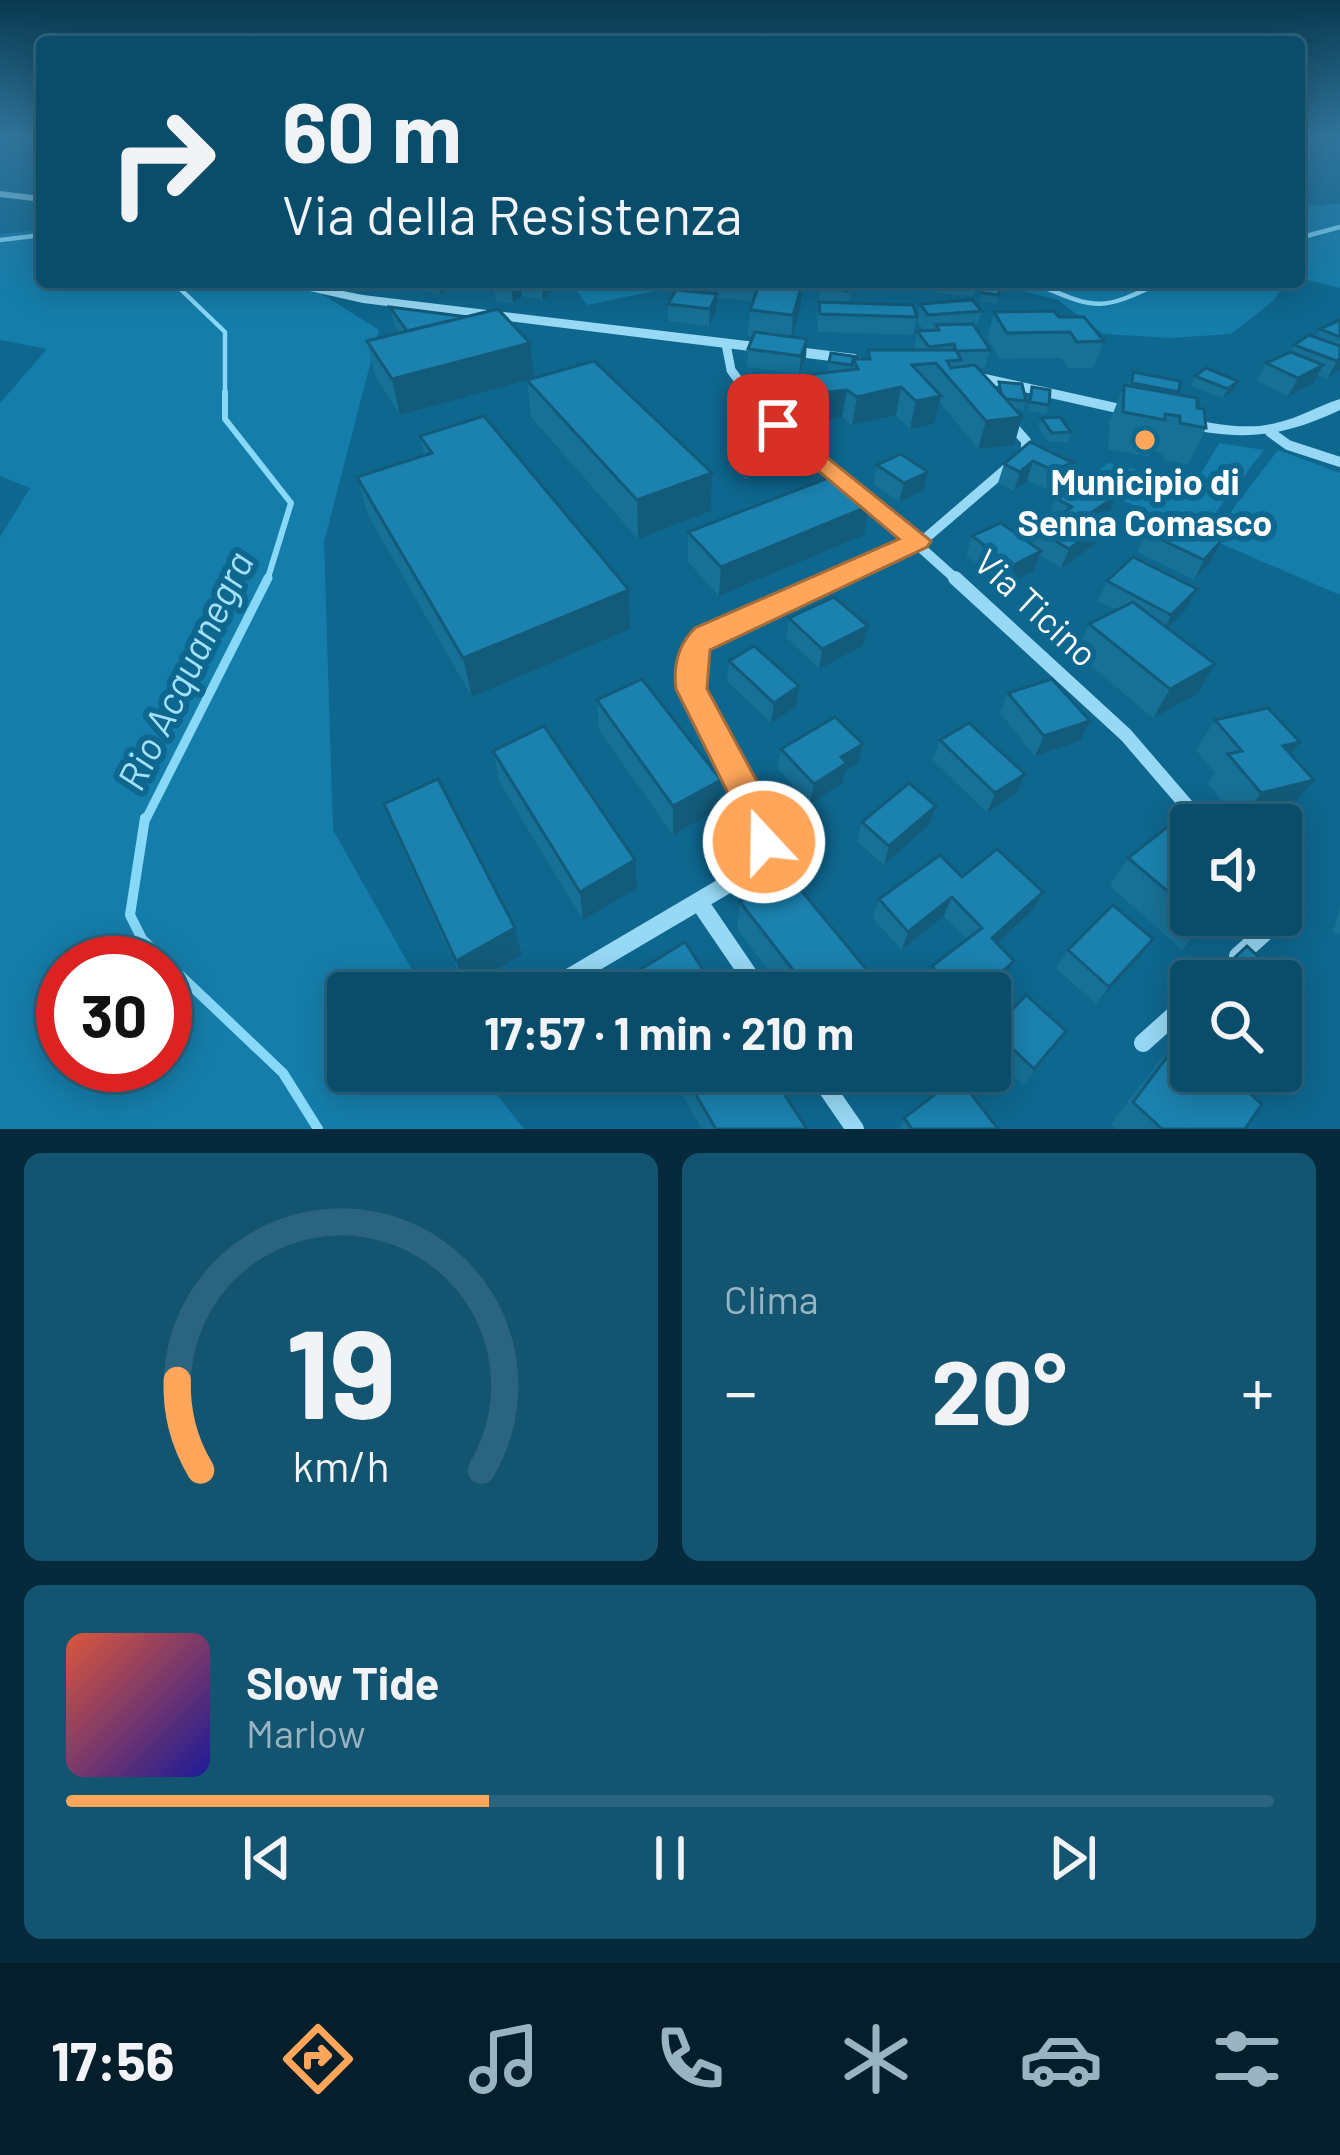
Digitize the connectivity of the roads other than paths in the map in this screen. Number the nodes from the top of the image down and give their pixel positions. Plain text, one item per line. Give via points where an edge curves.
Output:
1 (0, 194) edge
2 (36, 199) edge
3 (308, 288) edge
4 (727, 344) junction
5 (869, 361) edge
6 (952, 372) edge
7 (970, 376) junction
8 (984, 394) edge
9 (1340, 404) edge
10 (997, 408) edge
11 (1270, 432) junction
12 (1340, 462) edge
13 (917, 541) junction
14 (1185, 804) edge
15 (698, 902) junction
16 (1261, 936) edge
17 (1234, 960) edge
18 (579, 972) edge
19 (746, 972) edge
20 (1170, 1019) edge
21 (1143, 1043) dead end
22 (829, 1092) edge
23 (855, 1129) edge

1 - 2 street
3 - 4 street
4 - 5 street
4 - 13 street, Via Ticino via 725,359 759,407
6 - 7 street
7 - 8 street
7 - 11 street via 1217,429
9 - 11 street
10 - 13 street via 1026,441 1026,452
11 - 12 street
13 - 14 street, Via Ticino via 1126,735
13 - 15 street via 696,646 692,689 764,842 750,871
15 - 18 street
15 - 19 street
16 - 17 street
20 - 21 street
22 - 23 street

